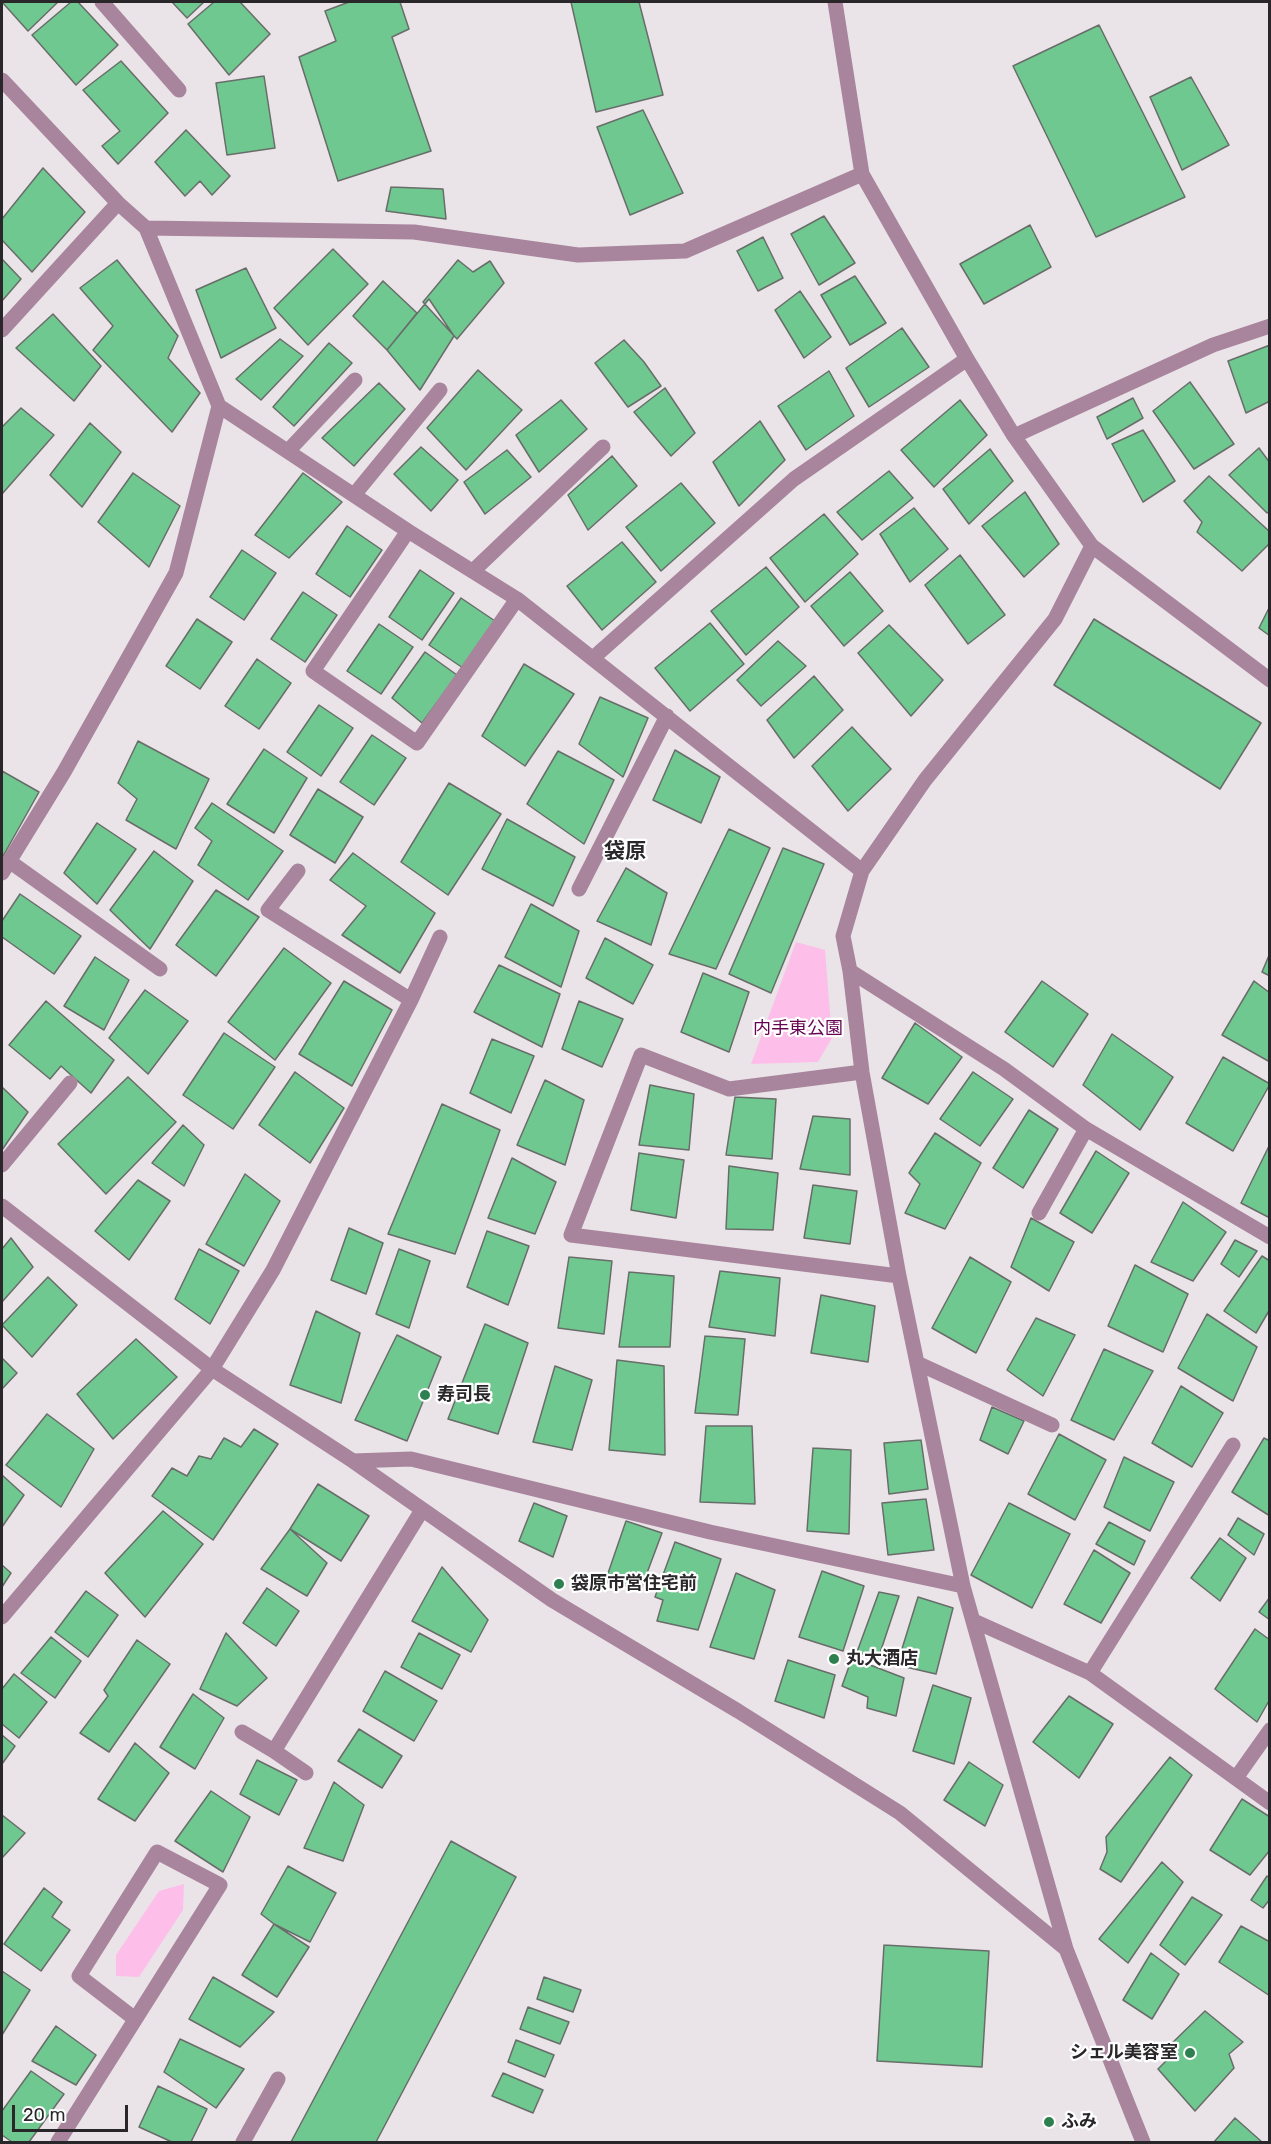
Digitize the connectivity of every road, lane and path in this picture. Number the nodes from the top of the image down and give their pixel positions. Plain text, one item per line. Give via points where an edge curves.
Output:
1 (102, 2) edge
2 (835, 2) edge
3 (2, 80) edge
4 (179, 90) dead end
5 (861, 174) junction
6 (118, 202) junction
7 (146, 228) junction
8 (1269, 326) edge
9 (2, 330) edge
10 (968, 359) junction
11 (355, 380) dead end
12 (440, 390) dead end
13 (219, 406) junction
14 (1014, 436) junction
15 (603, 447) dead end
16 (288, 451) junction
17 (354, 495) junction
18 (408, 531) junction
19 (1092, 546) junction
20 (473, 571) junction
21 (517, 599) junction
22 (593, 658) junction
23 (1269, 680) edge
24 (667, 716) junction
25 (5, 867) edge
26 (298, 871) dead end
27 (862, 872) junction
28 (579, 890) dead end
29 (440, 937) dead end
30 (160, 969) dead end
31 (850, 971) junction
32 (411, 1000) junction
33 (862, 1072) junction
34 (70, 1083) dead end
35 (1086, 1129) junction
36 (2, 1165) edge
37 (2, 1206) edge
38 (1039, 1213) dead end
39 (1269, 1237) edge
40 (899, 1276) junction
41 (917, 1363) junction
42 (212, 1369) junction
43 (1052, 1425) dead end
44 (1233, 1445) dead end
45 (353, 1461) junction
46 (422, 1510) junction
47 (963, 1586) junction
48 (2, 1617) edge
49 (974, 1621) junction
50 (1090, 1673) junction
51 (1269, 1730) edge
52 (242, 1732) dead end
53 (274, 1752) junction
54 (306, 1773) dead end
55 (1236, 1778) junction
56 (1269, 1803) edge
57 (1066, 1949) junction
58 (135, 2019) junction
59 (278, 2079) dead end
60 (58, 2142) edge
61 (243, 2142) edge
62 (1143, 2142) edge

1 - 4 street
2 - 5 street
3 - 6 street
5 - 7 street via 685,251 578,255 414,232
5 - 10 street
6 - 7 street
6 - 9 street
7 - 13 street
8 - 14 street via 1213,345
10 - 14 street
10 - 22 street via 794,479
11 - 16 street
12 - 17 street
13 - 16 street
13 - 25 street via 176,573 64,772
14 - 19 street
15 - 20 street
16 - 17 street
17 - 18 street
18 - 20 street
18 - 21 street via 313,671 417,743
19 - 23 street
19 - 27 street via 1055,619 925,780
20 - 21 street
21 - 22 street
22 - 24 street
24 - 27 street
24 - 28 street
25 - 30 street
26 - 32 street via 268,910
27 - 31 street via 843,936
29 - 32 street
31 - 33 street
31 - 35 street via 1004,1069
32 - 42 street via 273,1270
33 - 40 street
33 - 40 street via 729,1089 640,1055 571,1234
34 - 36 street
35 - 38 street
35 - 39 street
37 - 42 street
40 - 41 street
41 - 43 street
41 - 47 street
42 - 45 street
42 - 48 street
44 - 50 street
45 - 46 street
45 - 47 street via 411,1459 710,1532
46 - 53 street
46 - 57 street via 552,1600 900,1813
47 - 49 street
49 - 50 street
49 - 57 street
50 - 55 street
51 - 55 street
52 - 53 street
53 - 54 street
55 - 56 street
57 - 62 street
58 - 58 street via 220,1886 157,1852 79,1976
58 - 60 street
59 - 61 street

